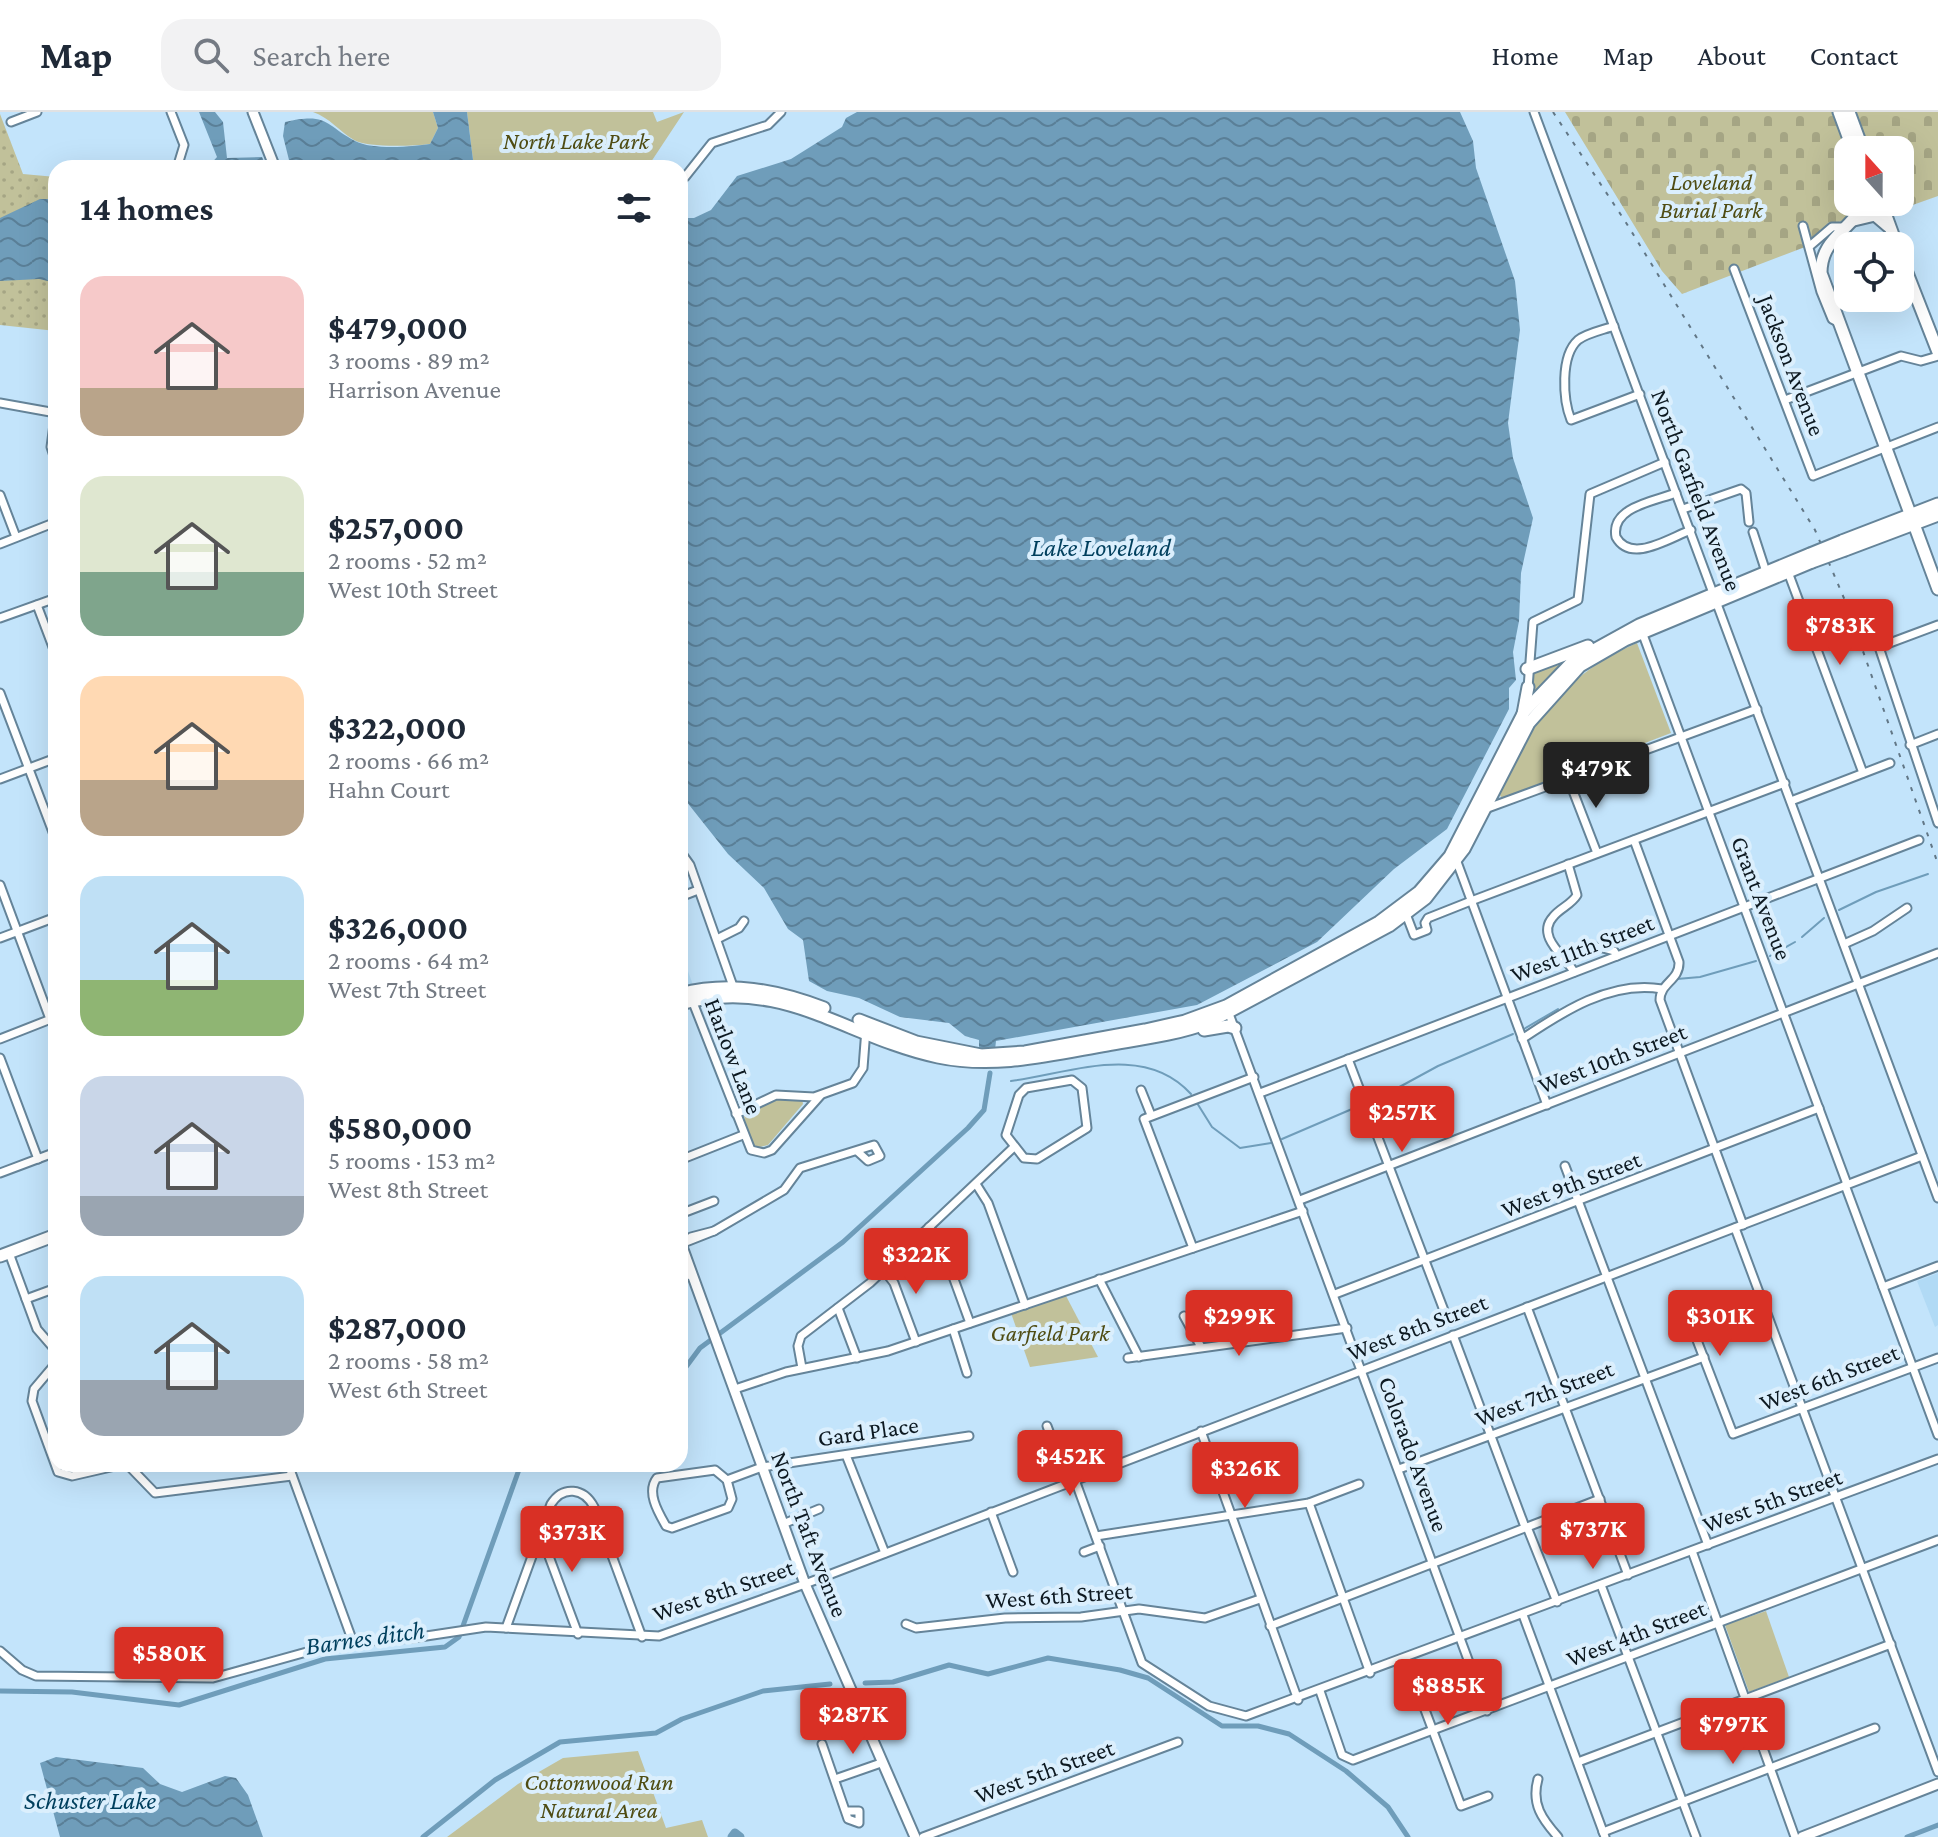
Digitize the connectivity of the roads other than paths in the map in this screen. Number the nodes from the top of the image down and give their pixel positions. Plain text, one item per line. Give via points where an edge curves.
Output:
1 (37, 112) edge
2 (171, 112) edge
3 (253, 112) edge
4 (781, 112) edge
5 (1534, 112) edge
6 (1839, 112) edge
7 (1849, 112) edge
8 (11, 122) dead end
9 (1848, 136) edge
10 (1858, 136) edge
11 (179, 160) edge
12 (272, 160) edge
13 (688, 173) edge
14 (1854, 216) edge
15 (1886, 216) edge
16 (1848, 224) junction
17 (1803, 226) dead end
18 (1889, 226) junction
19 (1891, 232) edge
20 (1811, 245) junction
21 (1734, 269) dead end
22 (1914, 291) edge
23 (1839, 322) junction
24 (1614, 326) junction
25 (1938, 354) edge
26 (1857, 372) junction
27 (1640, 394) junction
28 (1785, 400) junction
29 (0, 403) edge
30 (48, 410) edge
31 (1938, 427) edge
32 (1885, 447) junction
33 (1665, 462) junction
34 (1676, 493) junction
35 (0, 495) edge
36 (1938, 504) edge
37 (1683, 509) junction
38 (1938, 515) edge
39 (1912, 519) junction
40 (1749, 522) dead end
41 (48, 525) edge
42 (1691, 530) junction
43 (1753, 532) dead end
44 (16, 537) junction
45 (0, 544) edge
46 (1786, 568) junction
47 (1766, 572) junction
48 (1938, 589) edge
49 (1716, 600) junction
50 (48, 601) edge
51 (37, 605) junction
52 (0, 618) edge
53 (1938, 625) edge
54 (1641, 629) junction
55 (48, 634) edge
56 (1604, 642) junction
57 (1527, 669) junction
58 (0, 693) edge
59 (1536, 695) junction
60 (1757, 709) junction
61 (1938, 734) edge
62 (1679, 738) junction
63 (1910, 745) junction
64 (48, 761) edge
65 (1890, 763) dead end
66 (29, 768) junction
67 (1863, 773) junction
68 (1568, 778) junction
69 (0, 779) edge
70 (1785, 783) junction
71 (1495, 791) junction
72 (1791, 801) junction
73 (1505, 802) junction
74 (1482, 807) junction
75 (1707, 813) junction
76 (48, 819) edge
77 (1938, 823) edge
78 (1634, 840) junction
79 (1919, 840) dead end
80 (1597, 853) junction
81 (688, 862) edge
82 (1457, 862) junction
83 (1568, 864) junction
84 (1820, 878) junction
85 (0, 885) edge
86 (698, 890) junction
87 (688, 894) edge
88 (1410, 899) junction
89 (1471, 901) junction
90 (1745, 907) junction
91 (1907, 908) dead end
92 (1406, 914) junction
93 (48, 920) edge
94 (744, 921) dead end
95 (18, 932) junction
96 (1670, 936) junction
97 (0, 938) edge
98 (717, 939) junction
99 (1844, 944) junction
100 (1938, 953) edge
101 (1617, 956) junction
102 (1568, 961) junction
103 (1574, 972) junction
104 (1859, 984) junction
105 (1662, 989) junction
106 (734, 991) junction
107 (688, 997) edge
108 (1507, 998) junction
109 (688, 1004) edge
110 (48, 1006) edge
111 (1227, 1010) junction
112 (1784, 1013) junction
113 (48, 1020) edge
114 (866, 1027) junction
115 (1235, 1028) junction
116 (1192, 1029) junction
117 (0, 1039) edge
118 (1522, 1039) junction
119 (1679, 1053) junction
120 (0, 1058) edge
121 (1348, 1059) junction
122 (3, 1076) edge
123 (1254, 1077) junction
124 (1141, 1090) dead end
125 (1260, 1093) junction
126 (820, 1096) junction
127 (1547, 1105) junction
128 (1819, 1108) junction
129 (736, 1114) junction
130 (1151, 1115) junction
131 (743, 1135) junction
132 (1014, 1147) junction
133 (1715, 1150) junction
134 (857, 1151) dead end
135 (48, 1155) edge
136 (1922, 1156) junction
137 (688, 1157) edge
138 (38, 1159) junction
139 (1389, 1165) junction
140 (1565, 1166) dead end
141 (0, 1173) edge
142 (976, 1184) junction
143 (1846, 1185) junction
144 (1938, 1198) edge
145 (1300, 1200) junction
146 (714, 1201) dead end
147 (1579, 1202) junction
148 (688, 1211) edge
149 (1303, 1211) junction
150 (1739, 1226) junction
151 (929, 1227) junction
152 (48, 1238) edge
153 (688, 1240) edge
154 (1193, 1248) junction
155 (4, 1254) edge
156 (688, 1261) edge
157 (1425, 1261) junction
158 (1938, 1266) edge
159 (884, 1270) junction
160 (692, 1274) junction
161 (688, 1275) edge
162 (1608, 1277) junction
163 (1099, 1279) junction
164 (1883, 1287) junction
165 (48, 1291) edge
166 (1335, 1294) junction
167 (1680, 1296) dead end
168 (26, 1299) junction
169 (1025, 1305) junction
170 (1527, 1307) junction
171 (838, 1308) junction
172 (1184, 1316) dead end
173 (1448, 1321) dead end
174 (970, 1323) junction
175 (1266, 1328) dead end
176 (1347, 1328) junction
177 (953, 1329) junction
178 (1453, 1335) junction
179 (1268, 1339) junction
180 (48, 1342) edge
181 (916, 1342) junction
182 (1201, 1347) junction
183 (1139, 1357) junction
184 (1704, 1357) junction
185 (857, 1358) junction
186 (1128, 1358) dead end
187 (1938, 1358) edge
188 (1913, 1367) junction
189 (802, 1368) junction
190 (1362, 1369) junction
191 (48, 1372) edge
192 (967, 1373) dead end
193 (1646, 1378) junction
194 (735, 1389) junction
195 (1565, 1407) junction
196 (1803, 1409) junction
197 (1047, 1426) dead end
198 (1201, 1431) junction
199 (1490, 1435) junction
200 (1938, 1435) edge
201 (969, 1436) dead end
202 (48, 1445) edge
203 (846, 1455) junction
204 (1938, 1459) edge
205 (762, 1467) junction
206 (1399, 1469) junction
207 (58, 1472) edge
208 (90, 1472) edge
209 (134, 1472) edge
210 (291, 1472) edge
211 (292, 1476) junction
212 (727, 1480) junction
213 (1072, 1481) junction
214 (1359, 1484) dead end
215 (1835, 1498) junction
216 (1600, 1499) junction
217 (1309, 1503) junction
218 (819, 1509) dead end
219 (991, 1512) junction
220 (1232, 1517) junction
221 (783, 1524) junction
222 (1526, 1527) junction
223 (1096, 1536) junction
224 (1938, 1540) edge
225 (536, 1544) junction
226 (1708, 1545) junction
227 (1100, 1546) junction
228 (1692, 1551) junction
229 (1084, 1552) dead end
230 (885, 1553) junction
231 (1433, 1564) junction
232 (1864, 1569) junction
233 (1013, 1572) dead end
234 (1628, 1575) junction
235 (805, 1584) junction
236 (1601, 1585) junction
237 (1343, 1598) junction
238 (1260, 1599) junction
239 (1557, 1602) junction
240 (1123, 1610) junction
241 (1523, 1615) junction
242 (906, 1624) dead end
243 (1719, 1624) junction
244 (1270, 1626) junction
245 (506, 1628) junction
246 (578, 1634) junction
247 (642, 1637) junction
248 (1460, 1638) junction
249 (353, 1642) junction
250 (1891, 1644) junction
251 (0, 1651) edge
252 (1628, 1658) junction
253 (1406, 1659) junction
254 (1370, 1673) junction
255 (1550, 1687) junction
256 (1320, 1691) junction
257 (1748, 1698) junction
258 (1298, 1700) junction
259 (1487, 1711) junction
260 (1875, 1728) dead end
261 (1433, 1731) junction
262 (1657, 1732) junction
263 (1178, 1742) dead end
264 (822, 1744) dead end
265 (1578, 1762) junction
266 (881, 1763) junction
267 (1770, 1768) junction
268 (1938, 1772) edge
269 (835, 1779) junction
270 (1538, 1779) dead end
271 (1938, 1784) edge
272 (1488, 1796) dead end
273 (1682, 1802) junction
274 (846, 1811) dead end
275 (1604, 1834) edge
276 (915, 1837) edge
277 (923, 1837) edge
278 (1558, 1837) edge
279 (1696, 1837) edge
280 (1795, 1837) edge
281 (1802, 1837) edge

1 - 8 street
2 - 11 street via 184,145
3 - 12 main road
4 - 13 street via 768,125 712,143
5 - 24 street, North Garfield Avenue
6 - 9 highway
7 - 10 highway
14 - 16 highway
15 - 18 highway
16 - 18 highway via 1875,215
16 - 20 street via 1832,227
16 - 23 highway via 1829,242 1821,268
17 - 20 street
18 - 19 highway
20 - 23 street via 1809,255 1821,292 1832,319
21 - 28 street, Jackson Avenue
22 - 25 highway
23 - 26 highway
24 - 27 street, North Garfield Avenue
24 - 27 street via 1582,337 1571,350 1565,393 1569,415 1571,420
25 - 26 street via 1921,361 1901,356
26 - 28 street
26 - 32 highway
27 - 33 street, North Garfield Avenue
28 - 32 street, Jackson Avenue via 1813,476
29 - 30 street
31 - 32 street
32 - 39 highway
33 - 34 street, North Garfield Avenue
33 - 57 street via 1590,494 1578,600 1533,622
34 - 37 street, North Garfield Avenue
34 - 42 street via 1624,513 1616,523 1616,537 1635,551
35 - 44 street
36 - 39 highway
37 - 40 street via 1741,489
37 - 42 street, North Garfield Avenue
38 - 39 highway
39 - 46 highway, bridge
39 - 48 highway
41 - 44 street
42 - 49 street, North Garfield Avenue
43 - 47 street
44 - 45 street
46 - 47 highway
46 - 49 highway
46 - 67 street
47 - 49 highway
49 - 54 highway
49 - 60 street, North Garfield Avenue
50 - 51 street
51 - 52 street
51 - 55 street
53 - 63 street via 1879,647
54 - 56 highway
54 - 59 highway
54 - 62 street, Grant Avenue
56 - 57 highway
56 - 59 highway
57 - 59 street
58 - 66 street
59 - 71 highway
59 - 74 highway
60 - 62 street
60 - 70 street, North Garfield Avenue
61 - 63 street
62 - 68 street
62 - 75 street, Grant Avenue
63 - 77 street
64 - 66 street
65 - 67 street
66 - 69 street
66 - 76 street
67 - 72 street
68 - 73 street
68 - 80 street
70 - 72 street, North Garfield Avenue
70 - 75 street
71 - 73 highway
71 - 74 highway
72 - 84 street, North Garfield Avenue
73 - 74 street
74 - 82 highway
74 - 88 highway via 1450,856
75 - 78 street
75 - 90 street, Grant Avenue
78 - 80 street
78 - 96 street
79 - 84 street, West 11th Street
80 - 83 street
81 - 86 street
82 - 89 street
82 - 92 highway
83 - 89 street
83 - 102 street via 1577,895 1551,919 1549,929 1557,954
84 - 90 street, West 11th Street
84 - 99 street, North Garfield Avenue
85 - 95 street
86 - 87 street
86 - 98 street
88 - 92 highway
88 - 111 highway
89 - 92 street via 1428,918 1427,930 1414,935
89 - 108 street
90 - 96 street, West 11th Street
90 - 112 street, Grant Avenue
91 - 99 street
92 - 111 highway
93 - 95 street
94 - 98 street
95 - 97 street
95 - 110 street
96 - 101 street, West 11th Street
96 - 105 street via 1679,967
98 - 106 street
99 - 104 street, North Garfield Avenue
100 - 104 street, West 10th Street
101 - 102 street via 1590,946
101 - 103 street, West 11th Street
102 - 103 street
103 - 108 street, West 11th Street
104 - 112 street, West 10th Street
104 - 136 street, North Garfield Avenue
105 - 118 street via 1599,997
105 - 119 street via 1660,1000
106 - 107 highway
106 - 114 highway via 796,997
108 - 118 street
108 - 121 street, West 11th Street
109 - 129 street, Harlow Lane
111 - 114 highway via 1025,1052 981,1055 943,1050
111 - 115 street
111 - 116 highway
112 - 119 street, West 10th Street
112 - 128 street, Grant Avenue
113 - 117 street
114 - 116 highway via 923,1053 983,1063
114 - 126 street via 857,1080
115 - 116 highway
115 - 123 street
118 - 127 street
119 - 127 street, West 10th Street
119 - 133 street
120 - 122 street
121 - 125 street, West 11th Street
121 - 139 street
122 - 138 street
123 - 125 street
123 - 130 street
124 - 130 street
125 - 145 street
126 - 129 street via 776,1095
126 - 131 street via 768,1152 753,1152
127 - 139 street, West 10th Street
128 - 133 street, West 9th Street
128 - 143 street, Grant Avenue
129 - 131 street, Harlow Lane
130 - 154 street via 1143,1122
131 - 137 street
132 - 132 street via 1024,1158 1035,1160 1084,1132 1088,1122 1079,1083 1022,1090 1007,1132
132 - 142 street
133 - 147 street, West 9th Street
133 - 150 street
134 - 153 street via 800,1168 784,1190 714,1231
135 - 138 street
136 - 143 street, West 8th Street
136 - 144 street, North Garfield Avenue
138 - 141 street
139 - 145 street, West 10th Street
139 - 157 street
140 - 147 street
142 - 151 street
142 - 169 street via 986,1198
143 - 150 street, West 8th Street
143 - 164 street, Grant Avenue
145 - 149 street, Colorado Avenue
146 - 148 street
147 - 157 street, West 9th Street
147 - 162 street
149 - 154 street
149 - 166 street, Colorado Avenue
150 - 162 street, West 8th Street
150 - 196 street
151 - 159 street
151 - 174 street via 940,1241
152 - 155 highway
154 - 163 street
155 - 168 street
156 - 160 main road, North Taft Avenue
157 - 166 street, West 9th Street
157 - 173 street
158 - 164 street
159 - 171 street
159 - 181 street
160 - 161 street
160 - 194 main road, North Taft Avenue
162 - 170 street, West 8th Street
162 - 193 street
163 - 169 street
163 - 183 street
164 - 188 street, Grant Avenue
165 - 168 street
166 - 176 street, Colorado Avenue
167 - 184 street
168 - 180 street
169 - 174 street
170 - 178 street, West 8th Street
170 - 195 street
171 - 185 street
171 - 189 street via 799,1339
172 - 182 street
174 - 177 street
175 - 179 street
176 - 179 street
176 - 190 street, Colorado Avenue
177 - 181 street
177 - 192 street
178 - 190 street, West 8th Street
178 - 199 street
179 - 182 street
181 - 185 street
182 - 183 street
183 - 186 street
184 - 193 street, West 7th Street
184 - 196 street, West 6th Street via 1733,1434
185 - 189 street
187 - 188 street, West 6th Street
188 - 196 street, West 6th Street
188 - 200 street, Grant Avenue
189 - 194 street
190 - 198 street, West 8th Street
190 - 206 street, Colorado Avenue
191 - 202 street via 34,1389 32,1401
193 - 195 street, West 7th Street
193 - 226 street
194 - 205 main road, North Taft Avenue
195 - 199 street, West 7th Street
195 - 216 street
196 - 215 street
197 - 213 street
198 - 213 street, West 8th Street
198 - 220 street
199 - 206 street, West 7th Street
199 - 222 street
201 - 203 street, Gard Place
203 - 205 street, Gard Place
203 - 230 street
204 - 215 street, West 5th Street
205 - 212 street, Gard Place
205 - 221 main road, North Taft Avenue
206 - 231 street, Colorado Avenue
207 - 208 street
209 - 211 street via 155,1493
210 - 211 street
211 - 249 street
212 - 212 street via 732,1499 728,1508 672,1528 651,1491 657,1478 715,1470
213 - 219 street, West 8th Street
213 - 223 street
214 - 217 street
215 - 226 street, West 5th Street
215 - 232 street
216 - 222 street
216 - 234 street
217 - 220 street
217 - 237 street
218 - 221 street
219 - 230 street, West 8th Street
219 - 233 street
220 - 223 street
220 - 238 street
221 - 235 main road, North Taft Avenue
222 - 231 street
222 - 239 street
223 - 227 street
224 - 232 street, West 4th Street
225 - 245 street
225 - 246 street via 547,1551
225 - 247 street via 552,1501 571,1490 586,1495
226 - 228 street, West 5th Street
227 - 229 street
227 - 240 street
228 - 234 street, West 5th Street
228 - 243 street
230 - 235 street, West 8th Street
231 - 237 street
231 - 248 street, Colorado Avenue
232 - 243 street, West 4th Street
232 - 250 street
234 - 236 street, West 5th Street
235 - 247 street, West 8th Street via 659,1636
235 - 266 main road, North Taft Avenue
236 - 239 street, West 5th Street
236 - 252 street
237 - 244 street
237 - 254 street
238 - 240 street, West 6th Street via 1203,1618
238 - 244 street
239 - 241 street, West 5th Street
240 - 242 street, West 6th Street via 916,1628
240 - 258 street, West 5th Street via 1146,1667 1218,1710 1239,1716
241 - 248 street, West 5th Street
241 - 255 street
243 - 252 street, West 4th Street
243 - 257 street
244 - 258 street
245 - 246 street, West 8th Street
245 - 249 street, West 8th Street
246 - 247 street, West 8th Street
248 - 253 street, West 5th Street
248 - 259 street, Colorado Avenue
249 - 251 street, West 8th Street via 193,1680 36,1676
250 - 257 street
250 - 268 street
252 - 255 street, West 4th Street
252 - 262 street
253 - 254 street, West 5th Street
253 - 261 street
254 - 256 street, West 5th Street
255 - 259 street, West 4th Street
255 - 265 street
256 - 258 street, West 5th Street
256 - 261 street, West 4th Street via 1342,1755 1348,1759
257 - 262 street
257 - 267 street
259 - 261 street, West 4th Street
260 - 267 street
261 - 272 street via 1461,1806
262 - 265 street
262 - 273 street
263 - 277 street, West 5th Street
264 - 269 street
265 - 275 street
266 - 269 street
266 - 276 main road, North Taft Avenue
267 - 273 street
267 - 280 street
269 - 274 street
270 - 278 street via 1533,1795
271 - 281 main road
273 - 275 street
273 - 279 street

